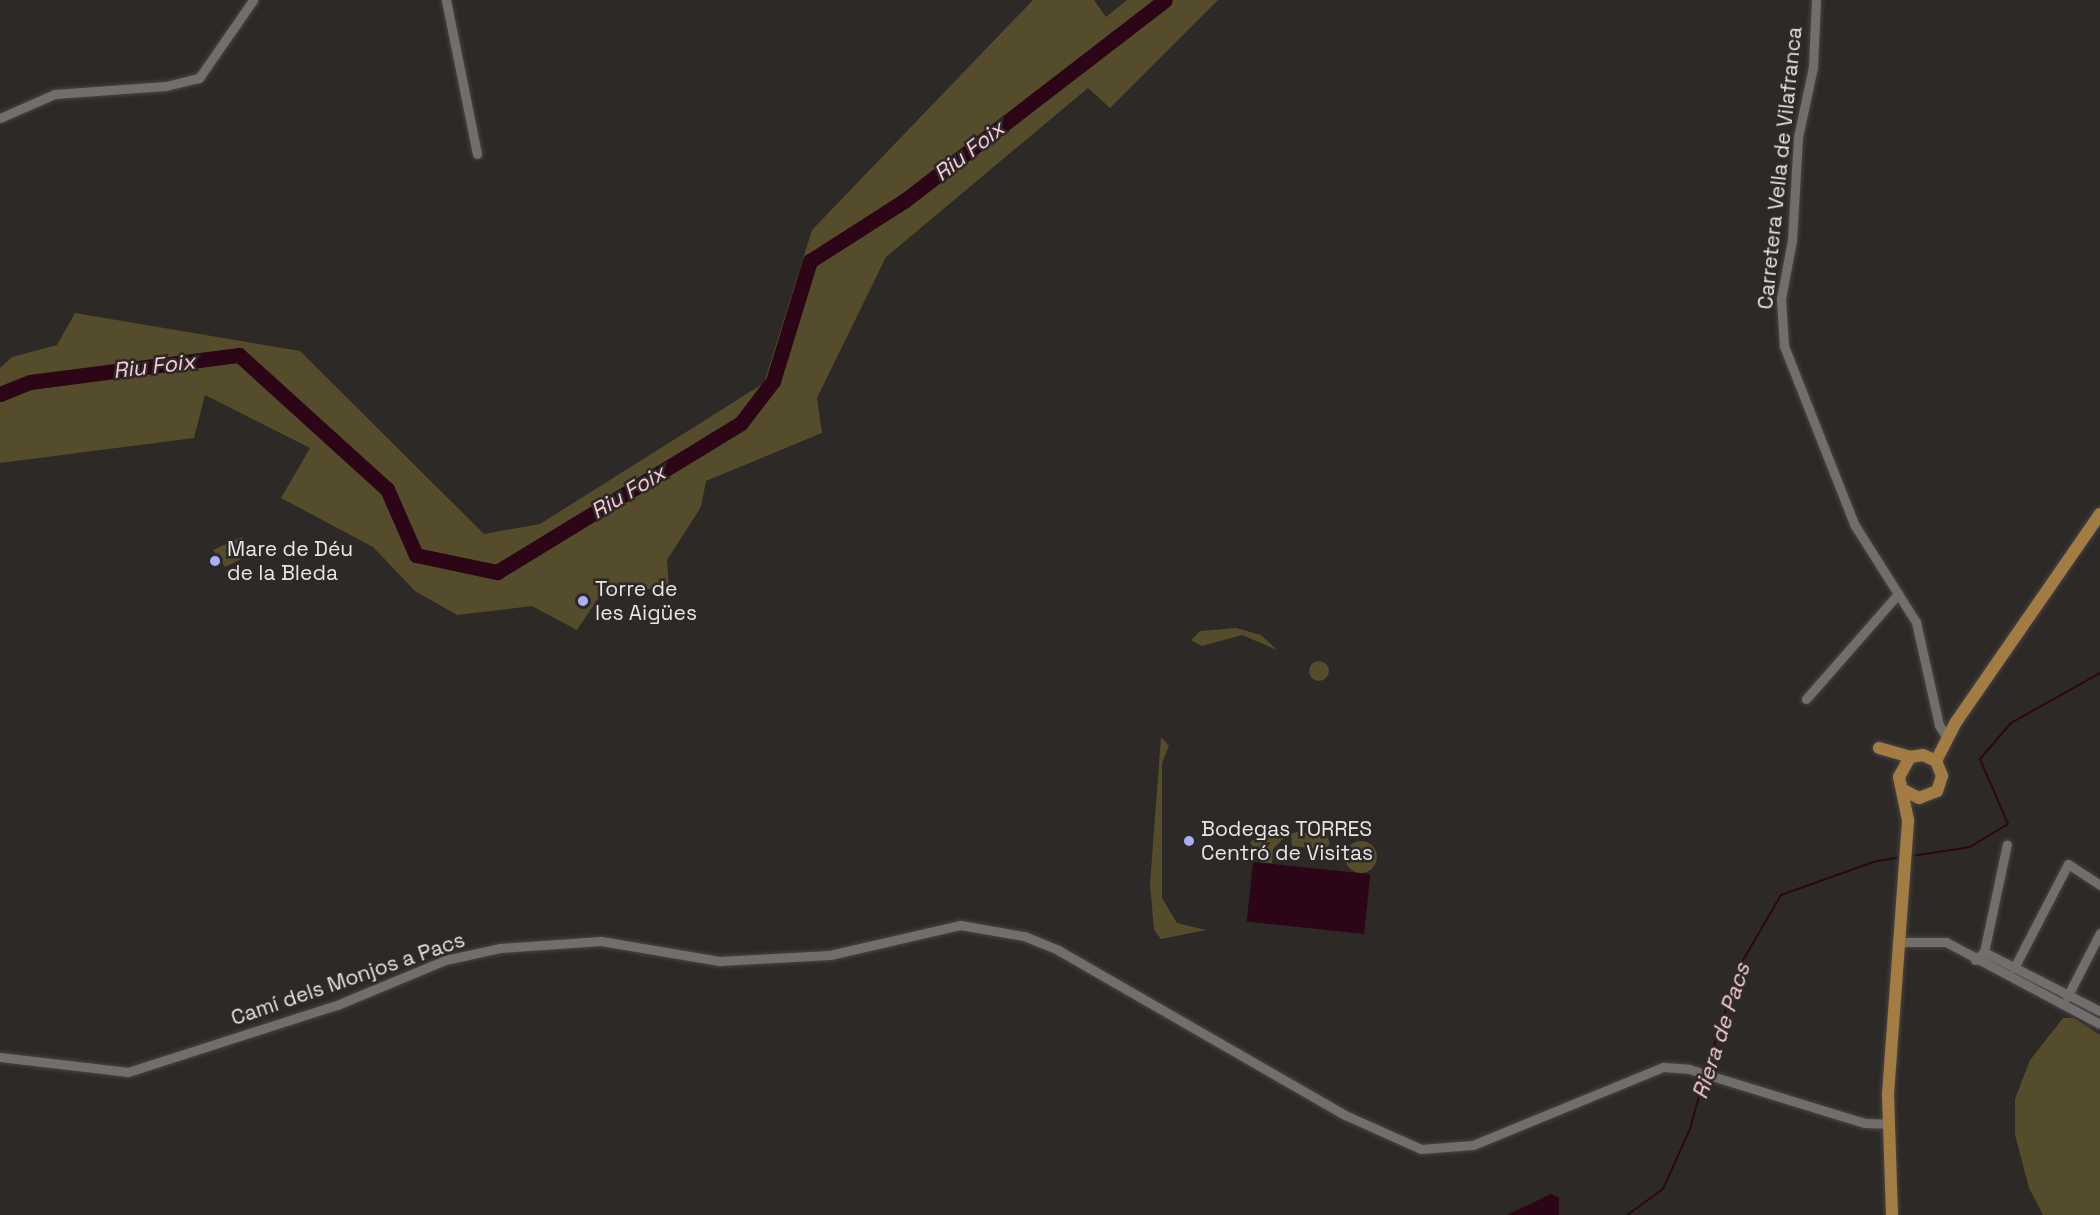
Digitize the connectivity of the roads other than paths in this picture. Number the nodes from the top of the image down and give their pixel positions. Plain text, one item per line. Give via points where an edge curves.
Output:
1 (253, 0) edge
2 (446, 0) edge
3 (1815, 0) edge
4 (0, 118) edge
5 (477, 154) dead end
6 (2100, 514) edge
7 (1898, 594) junction
8 (1806, 699) dead end
9 (1946, 736) junction
10 (1917, 756) junction
11 (1936, 761) junction
12 (1899, 771) junction
13 (1903, 790) junction
14 (1919, 798) junction
15 (1908, 820) junction
16 (2007, 844) dead end
17 (2100, 885) edge
18 (2100, 933) edge
19 (1900, 942) junction
20 (1984, 952) junction
21 (1975, 960) junction
22 (2014, 968) junction
23 (2067, 997) junction
24 (2100, 1011) edge
25 (2100, 1024) edge
26 (0, 1058) edge
27 (1888, 1124) junction
28 (1892, 1215) edge

1 - 4 street via 199,78 166,86 55,94
2 - 5 street
3 - 7 street, Carretera Vella de Vilafranca via 1813,67 1798,137 1792,240 1781,299 1784,346 1854,524
6 - 9 main road
7 - 8 street
7 - 9 street, Carretera Vella de Vilafranca via 1916,622 1939,725
9 - 10 main road
9 - 11 main road
10 - 11 main road
10 - 12 main road
10 - 12 main road via 1879,748
11 - 14 main road via 1941,784 1932,795
12 - 13 main road
13 - 14 main road
13 - 15 main road
14 - 15 main road
15 - 19 main road
16 - 20 street
17 - 22 street via 2068,864
18 - 23 street
19 - 21 street via 1946,942
19 - 27 main road
20 - 21 street
20 - 22 street
21 - 25 street
22 - 23 street
23 - 24 street
26 - 27 street, Camí dels Monjos a Pacs via 128,1072 337,1005 445,960 500,948 601,940 719,961 830,955 960,925 1024,936 1058,950 1345,1115 1421,1149 1454,1150 1487,1141 1654,1068 1699,1072 1841,1117
27 - 28 main road

